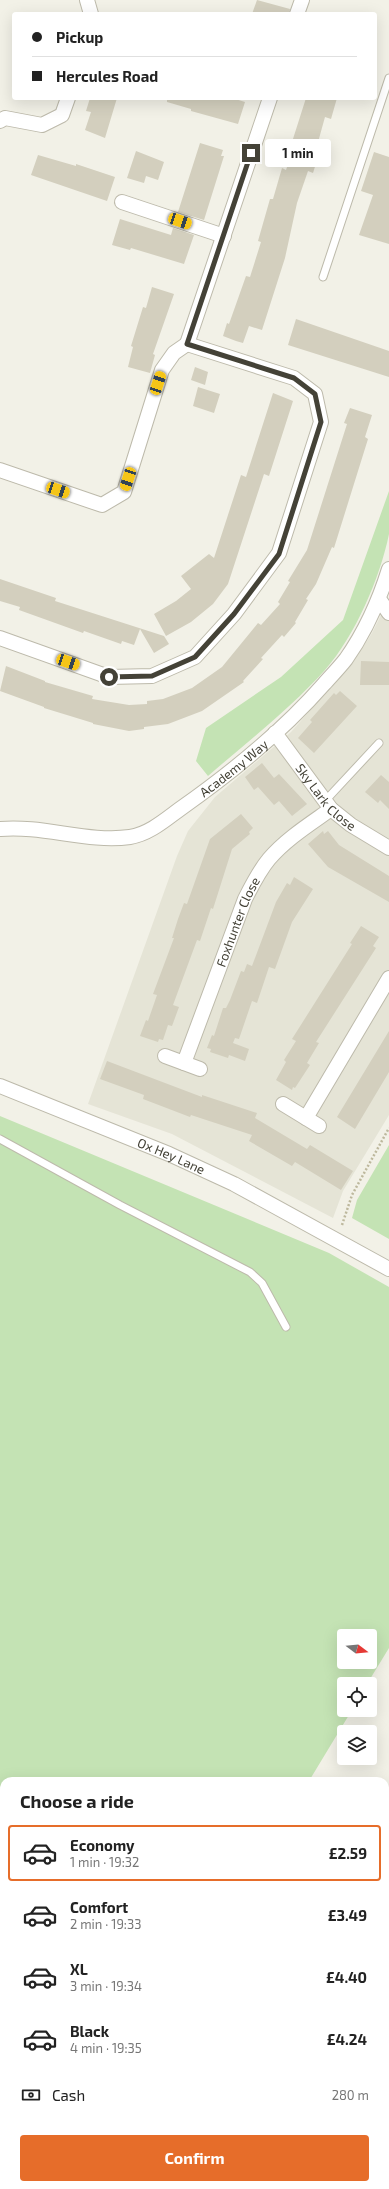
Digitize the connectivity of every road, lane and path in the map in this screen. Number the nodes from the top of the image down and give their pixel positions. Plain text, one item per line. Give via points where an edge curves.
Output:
1 (87, 0) edge
2 (302, 0) edge
3 (90, 12) edge
4 (298, 12) edge
5 (389, 78) edge
6 (67, 100) edge
7 (269, 100) edge
8 (0, 121) edge
9 (122, 202) dead end
10 (224, 236) junction
11 (323, 277) dead end
12 (187, 344) junction
13 (0, 470) edge
14 (389, 569) edge
15 (379, 599) junction
16 (389, 613) edge
17 (0, 638) edge
18 (275, 733) junction
19 (379, 742) dead end
20 (328, 805) junction
21 (0, 829) edge
22 (389, 848) edge
23 (389, 978) edge
24 (165, 1056) dead end
25 (184, 1063) junction
26 (200, 1069) dead end
27 (0, 1086) edge
28 (283, 1104) dead end
29 (306, 1118) junction
30 (319, 1126) dead end
31 (389, 1128) edge
32 (0, 1139) edge
33 (337, 1239) junction
34 (389, 1269) edge
35 (286, 1327) dead end

1 - 3 street
2 - 4 street
5 - 11 lane
6 - 8 street via 62,115 42,125 5,118
7 - 10 street
9 - 10 street
10 - 12 street
12 - 13 street via 174,353 162,370 124,492 102,504
12 - 17 street via 294,378 315,394 321,422 279,554 234,614 195,657 152,676 109,677
14 - 15 street, Academy Way
15 - 16 street
15 - 18 street, Academy Way via 363,633 345,660 308,702
18 - 20 street, Sky Lark Close
18 - 21 street, Academy Way via 213,785 149,830 130,837 106,838 16,827
19 - 20 lane
20 - 22 street, Sky Lark Close via 351,825
20 - 25 street, Foxhunter Close via 269,859 257,876 245,899
23 - 29 street
24 - 25 street
25 - 26 street
27 - 33 street, Ox Hey Lane via 169,1154 234,1184
28 - 29 street
29 - 30 street
31 - 33 path via 352,1195
32 - 35 lane via 250,1272 262,1284
33 - 34 street, Ox Hey Lane

